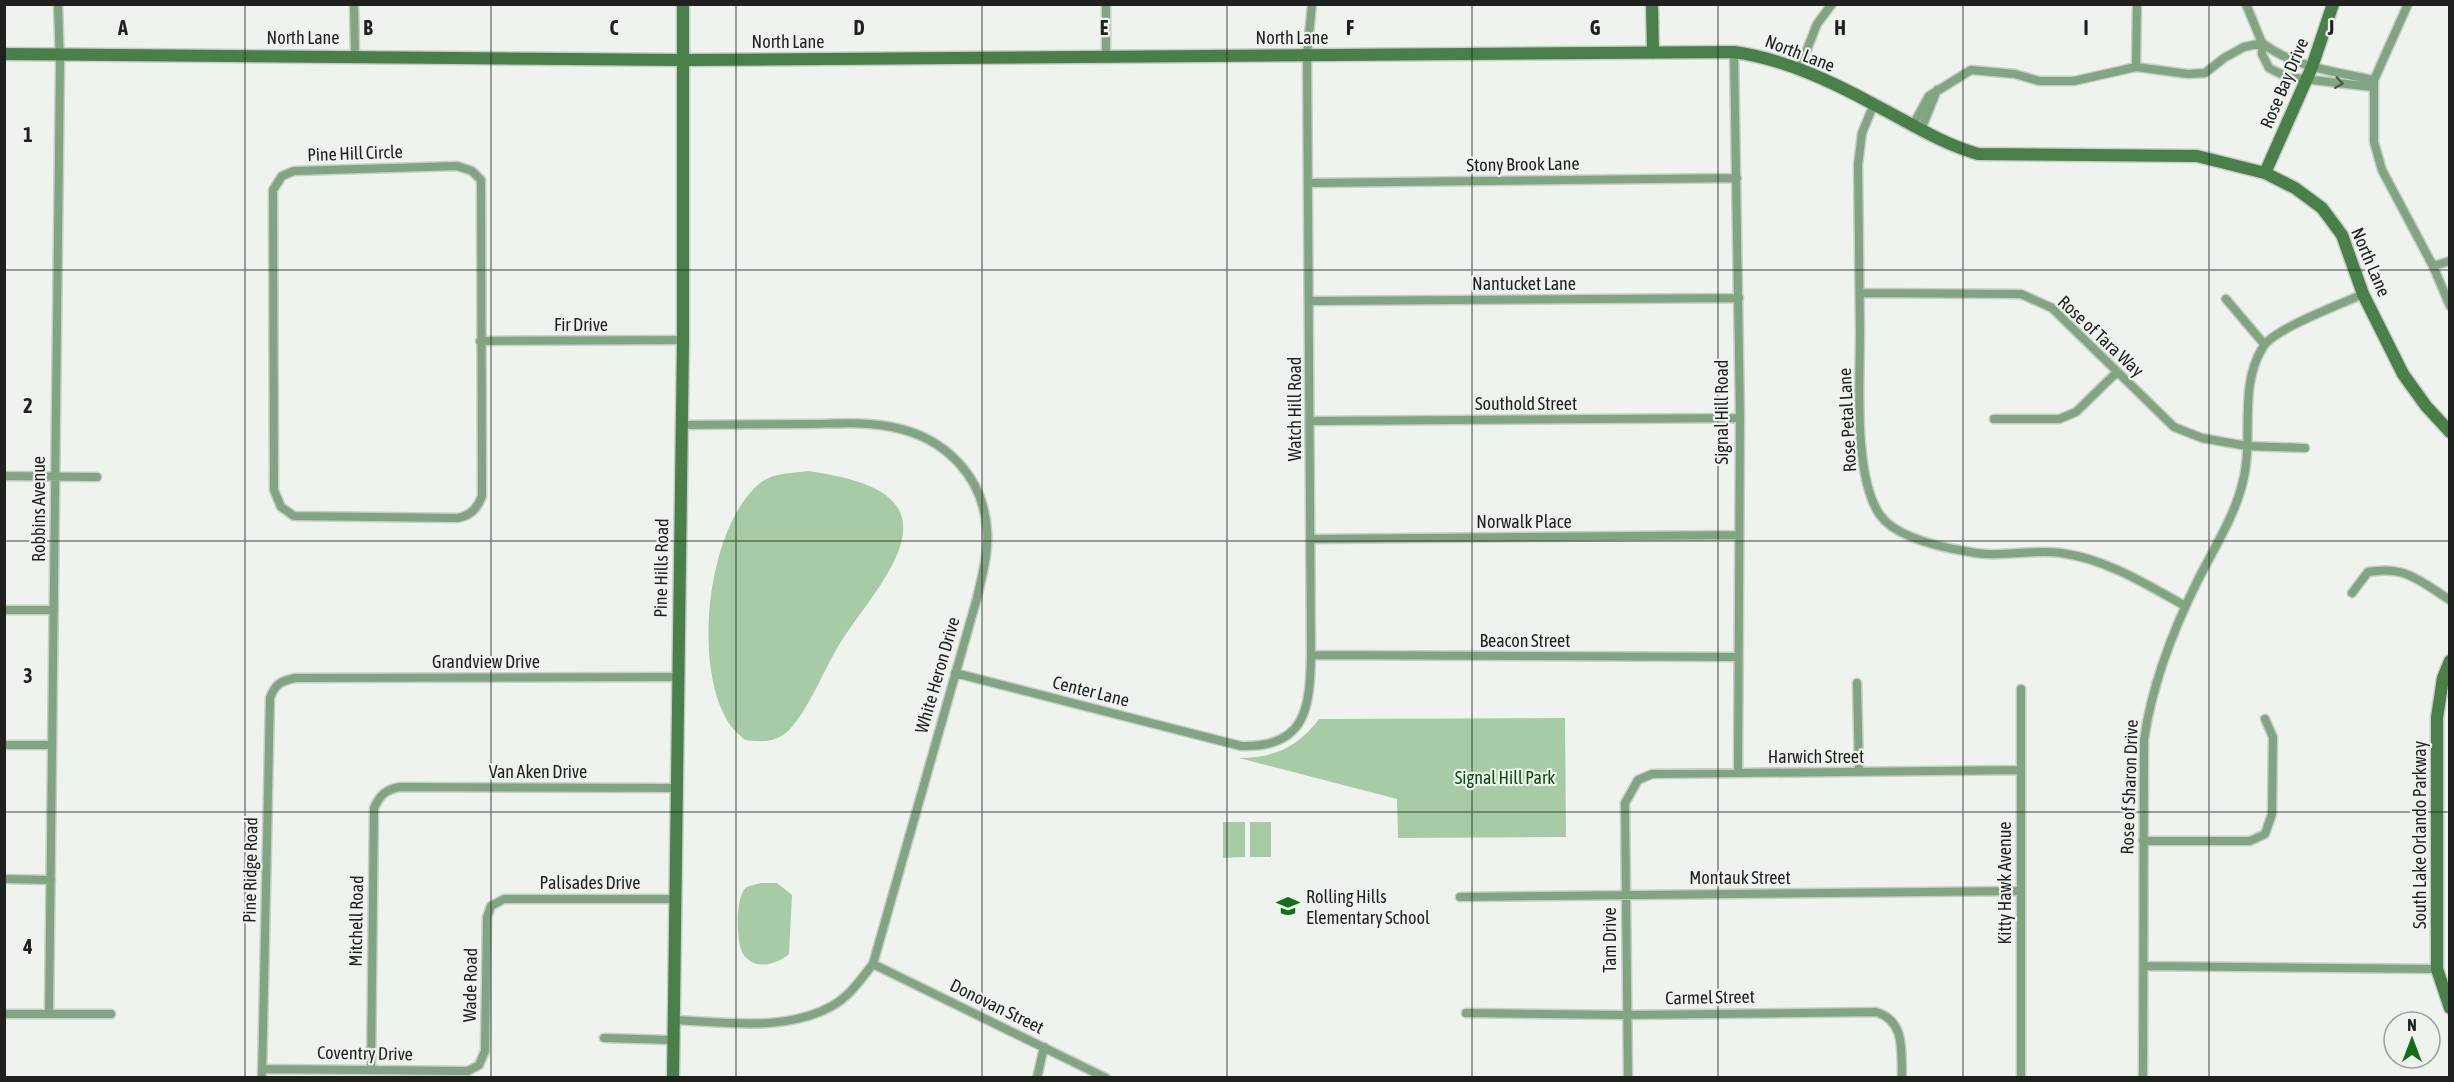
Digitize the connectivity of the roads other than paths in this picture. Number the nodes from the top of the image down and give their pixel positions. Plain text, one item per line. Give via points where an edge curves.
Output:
1 (58, 4) edge
2 (354, 4) edge
3 (683, 4) edge
4 (1106, 4) edge
5 (1312, 4) edge
6 (1652, 4) edge
7 (1832, 4) edge
8 (2137, 4) edge
9 (2246, 4) edge
10 (2334, 4) edge
11 (2408, 4) edge
12 (2262, 43) junction
13 (1653, 52) junction
14 (1734, 52) junction
15 (4, 54) edge
16 (59, 54) junction
17 (1307, 55) junction
18 (355, 56) junction
19 (1106, 56) junction
20 (684, 60) junction
21 (2136, 67) junction
22 (2312, 67) junction
23 (1799, 70) junction
24 (2306, 80) junction
25 (2373, 84) junction
26 (1874, 104) junction
27 (1917, 128) junction
28 (2265, 173) junction
29 (1737, 178) junction
30 (1309, 183) junction
31 (2450, 261) edge
32 (2433, 266) junction
33 (1860, 293) junction
34 (2363, 294) junction
35 (1739, 298) junction
36 (2226, 299) dead end
37 (1310, 301) junction
38 (2450, 306) edge
39 (683, 339) junction
40 (480, 341) junction
41 (2264, 344) junction
42 (2117, 372) junction
43 (1740, 418) junction
44 (1994, 419) dead end
45 (1312, 421) junction
46 (681, 425) junction
47 (2450, 432) edge
48 (2247, 446) junction
49 (2305, 448) dead end
50 (4, 476) edge
51 (55, 476) junction
52 (97, 477) dead end
53 (1738, 535) junction
54 (1310, 539) junction
55 (2352, 593) dead end
56 (2450, 600) edge
57 (2185, 606) junction
58 (4, 610) edge
59 (54, 610) junction
60 (1311, 655) junction
61 (1738, 657) junction
62 (2450, 661) edge
63 (955, 673) junction
64 (678, 677) junction
65 (295, 678) joint
66 (1857, 683) dead end
67 (2021, 689) dead end
68 (2265, 719) dead end
69 (1220, 741) joint
70 (4, 745) edge
71 (52, 745) junction
72 (2021, 770) junction
73 (1859, 772) junction
74 (1737, 773) junction
75 (400, 787) joint
76 (676, 788) junction
77 (1625, 803) joint
78 (2143, 841) junction
79 (4, 879) edge
80 (51, 880) junction
81 (2020, 891) junction
82 (1625, 894) junction
83 (1460, 897) dead end
84 (504, 898) joint
85 (675, 899) junction
86 (873, 964) junction
87 (2145, 966) junction
88 (2437, 969) junction
89 (2450, 1008) edge
90 (1466, 1013) dead end
91 (4, 1014) edge
92 (49, 1014) junction
93 (111, 1014) dead end
94 (1625, 1015) junction
95 (673, 1020) junction
96 (604, 1038) dead end
97 (673, 1040) junction
98 (1044, 1047) junction
99 (371, 1070) junction
100 (468, 1071) joint
101 (262, 1073) edge
102 (673, 1077) edge
103 (1037, 1077) edge
104 (1106, 1077) edge
105 (1628, 1077) edge
106 (1902, 1077) edge
107 (2020, 1077) edge
108 (2144, 1077) edge

1 - 16 street, Robbins Avenue
2 - 18 street
3 - 20 street, Pine Hills Road
4 - 19 street
5 - 17 street, Watch Hill Road
6 - 13 street
7 - 23 street via 1817,24
8 - 21 street
9 - 12 street
10 - 22 street, Rose Bay Drive
11 - 25 street
12 - 21 street via 2244,47 2205,73
12 - 22 street via 2279,56
12 - 24 street via 2269,68 2287,77
13 - 14 street, North Lane
13 - 17 street, North Lane
14 - 23 street, North Lane via 1772,59
14 - 29 street, Signal Hill Road
15 - 16 street, North Lane
16 - 18 street, North Lane
16 - 51 street, Robbins Avenue
17 - 19 street, North Lane
17 - 30 street, Watch Hill Road
18 - 20 street, North Lane
19 - 20 street, North Lane
20 - 39 street, Pine Hills Road
21 - 27 street via 2074,81 2039,81 2015,74 1971,70 1937,90
22 - 24 street, Rose Bay Drive
22 - 25 street
23 - 26 street, North Lane
24 -> 25 street
24 - 28 street, Rose Bay Drive
25 - 32 street via 2374,142 2382,170
26 - 27 street, North Lane
26 - 33 street, Rose Petal Lane via 1862,133 1858,165
27 - 28 street, North Lane via 1949,146 1978,154 2197,156
28 - 34 street, North Lane via 2322,208 2342,235
29 - 30 street, Stony Brook Lane
29 - 35 street, Signal Hill Road
30 - 37 street, Watch Hill Road
31 - 32 street
32 - 38 street
33 - 42 street, Rose of Tara Way via 2020,294 2052,308
33 - 57 street, Rose Petal Lane via 1862,454 1870,496 1881,517 1896,529 1935,546 1980,554 2060,553 2095,561
34 - 41 street
34 - 47 street, North Lane via 2403,374
35 - 37 street, Nantucket Lane
35 - 43 street, Signal Hill Road
36 - 41 street
37 - 45 street, Watch Hill Road
39 - 40 street, Fir Drive
39 - 46 street, Pine Hills Road
40 - 40 street, Pine Hill Circle via 481,180 472,171 458,166 294,171 282,176 273,190 274,490 281,507 294,516 458,519 470,515 482,496
41 - 48 street, Rose of Sharon Drive via 2253,368
42 - 44 street via 2076,412 2059,419
42 - 48 street, Rose of Tara Way via 2174,427 2202,438
43 - 45 street, Southold Street
43 - 53 street, Signal Hill Road
45 - 54 street, Watch Hill Road
46 - 63 street, White Heron Drive via 873,424 913,432 943,446 963,467 975,488 987,530 984,567
46 - 64 street, Pine Hills Road
48 - 49 street, Rose of Tara Way
48 - 57 street, Rose of Sharon Drive via 2244,480 2236,505
50 - 51 street
51 - 52 street
51 - 59 street, Robbins Avenue
53 - 54 street, Norwalk Place
53 - 61 street, Signal Hill Road
54 - 60 street, Watch Hill Road
55 - 56 street via 2368,572 2388,568 2409,574
57 - 78 street, Rose of Sharon Drive via 2149,705 2144,740
58 - 59 street
59 - 71 street, Robbins Avenue
60 - 61 street, Beacon Street
60 - 69 street, Watch Hill Road via 1310,697 1303,719 1287,738 1261,747
61 - 74 street, Signal Hill Road
62 - 88 street, South Lake Orlando Parkway via 2443,678 2437,718
63 - 69 street, Center Lane
63 - 86 street, White Heron Drive
64 - 65 street, Grandview Drive
64 - 76 street, Pine Hills Road
65 - 101 street, Pine Ridge Road via 280,682 270,698
66 - 73 street
67 - 72 street, Kitty Hawk Avenue
68 - 78 street via 2273,737 2272,814 2265,834 2250,841
70 - 71 street
71 - 80 street, Robbins Avenue
72 - 73 street, Harwich Street
72 - 81 street, Kitty Hawk Avenue
73 - 74 street, Harwich Street
74 - 77 street, Harwich Street via 1652,774 1638,780
75 - 76 street, Van Aken Drive
75 - 99 street, Mitchell Road via 387,790 374,808
76 - 85 street, Pine Hills Road
77 - 82 street, Tam Drive
78 - 87 street, Rose of Sharon Drive
79 - 80 street
80 - 92 street, Robbins Avenue
81 - 82 street, Montauk Street
81 - 107 street, Kitty Hawk Avenue
82 - 83 street, Montauk Street
82 - 94 street, Tam Drive
84 - 85 street, Palisades Drive
84 - 100 street, Wade Road via 491,906 488,917 485,1051 479,1065
85 - 95 street, Pine Hills Road
86 - 95 street, White Heron Drive via 833,1006 810,1017 772,1022
86 - 98 street, Donovan Street
87 - 88 street
87 - 108 street, Rose of Sharon Drive
88 - 89 street, South Lake Orlando Parkway
90 - 94 street, Carmel Street
91 - 92 street
92 - 93 street
94 - 105 street, Tam Drive
94 - 106 street, Carmel Street via 1876,1012 1888,1015 1898,1029
95 - 97 street, Pine Hills Road
96 - 97 street
97 - 102 street, Pine Hills Road
98 - 103 street
98 - 104 street, Donovan Street
99 - 100 street, Coventry Drive
99 - 101 street, Coventry Drive

